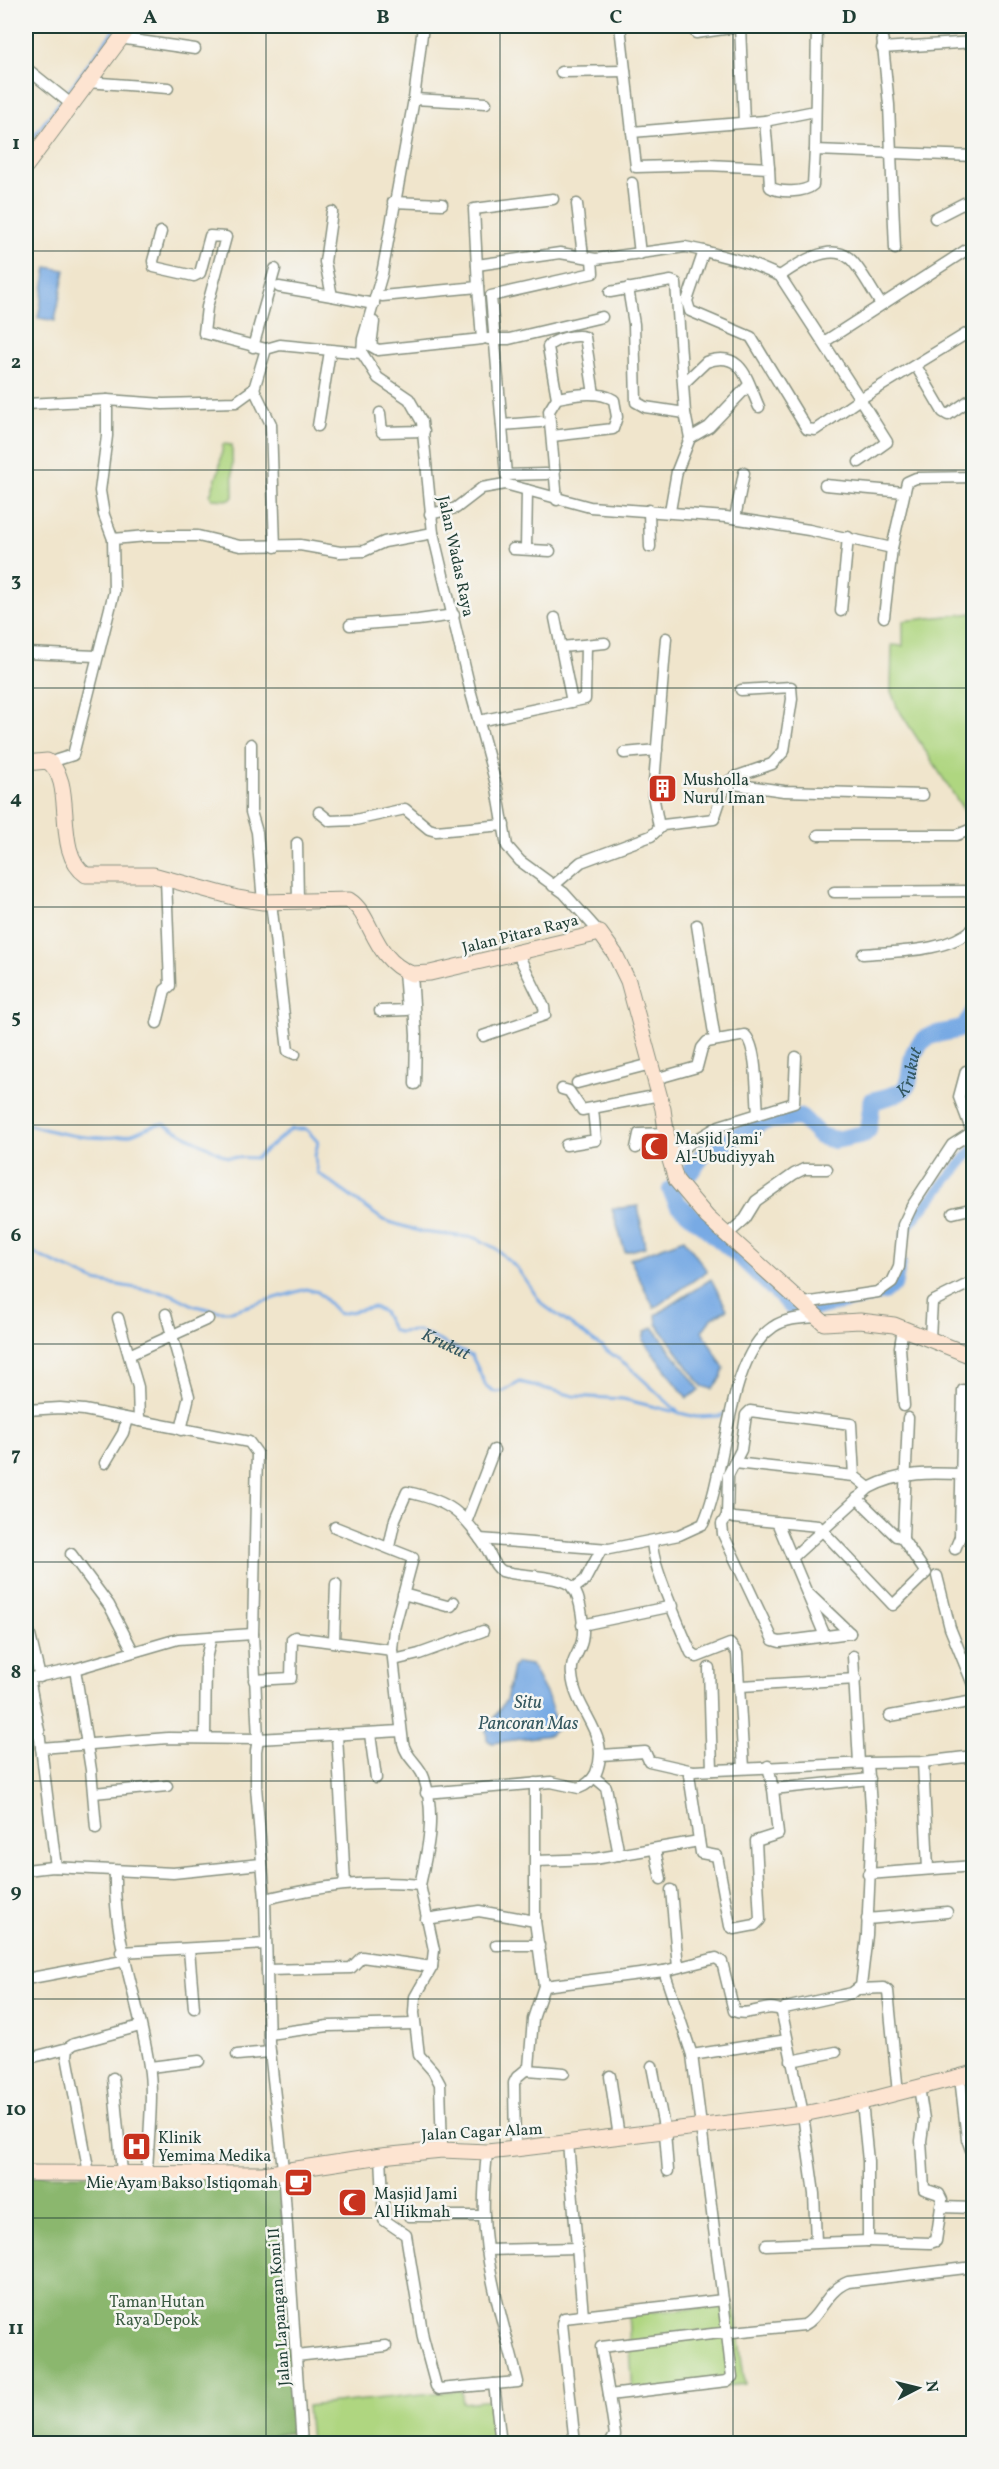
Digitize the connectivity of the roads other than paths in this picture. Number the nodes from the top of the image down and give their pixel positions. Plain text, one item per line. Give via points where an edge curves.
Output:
1 (423, 26) edge
2 (620, 26) edge
3 (691, 26) edge
4 (740, 26) edge
5 (745, 26) edge
6 (817, 26) edge
7 (881, 26) edge
8 (123, 30) edge
9 (974, 42) edge
10 (882, 48) junction
11 (195, 49) dead end
12 (26, 68) edge
13 (625, 71) junction
14 (561, 72) dead end
15 (87, 82) junction
16 (168, 88) dead end
17 (65, 98) junction
18 (414, 99) junction
19 (486, 103) dead end
20 (815, 111) junction
21 (765, 121) junction
22 (744, 122) junction
23 (632, 132) junction
24 (815, 150) junction
25 (891, 152) junction
26 (974, 156) edge
27 (26, 166) edge
28 (769, 168) junction
29 (632, 183) dead end
30 (974, 198) edge
31 (553, 199) dead end
32 (393, 202) junction
33 (442, 204) dead end
34 (577, 204) dead end
35 (332, 212) dead end
36 (935, 218) dead end
37 (161, 232) dead end
38 (974, 246) edge
39 (895, 249) dead end
40 (704, 251) junction
41 (640, 254) junction
42 (588, 257) junction
43 (477, 265) junction
44 (390, 267) dead end
45 (275, 269) dead end
46 (780, 276) junction
47 (279, 287) dead end
48 (478, 287) junction
49 (628, 288) junction
50 (610, 292) dead end
51 (332, 296) junction
52 (378, 300) junction
53 (881, 304) junction
54 (602, 317) dead end
55 (974, 329) edge
56 (482, 339) junction
57 (495, 340) junction
58 (824, 342) junction
59 (253, 347) junction
60 (266, 349) junction
61 (330, 351) junction
62 (362, 353) junction
63 (915, 366) junction
64 (684, 383) junction
65 (749, 385) junction
66 (254, 389) junction
67 (594, 394) junction
68 (974, 397) edge
69 (556, 398) junction
70 (860, 399) junction
71 (107, 400) junction
72 (26, 404) edge
73 (759, 407) dead end
74 (380, 413) dead end
75 (685, 413) junction
76 (541, 422) dead end
77 (502, 425) junction
78 (318, 426) dead end
79 (424, 431) junction
80 (552, 436) junction
81 (690, 438) junction
82 (859, 462) dead end
83 (744, 472) dead end
84 (546, 474) dead end
85 (974, 477) edge
86 (825, 485) dead end
87 (527, 490) junction
88 (904, 492) junction
89 (557, 500) junction
90 (648, 510) junction
91 (670, 511) junction
92 (430, 514) junction
93 (735, 518) junction
94 (433, 533) junction
95 (848, 537) junction
96 (113, 539) junction
97 (274, 547) junction
98 (650, 547) dead end
99 (892, 548) junction
100 (513, 549) dead end
101 (526, 549) junction
102 (550, 551) dead end
103 (841, 611) dead end
104 (454, 615) junction
105 (884, 617) dead end
106 (555, 618) dead end
107 (350, 625) dead end
108 (666, 638) dead end
109 (605, 643) dead end
110 (586, 645) junction
111 (561, 648) junction
112 (26, 653) edge
113 (96, 656) junction
114 (741, 690) dead end
115 (572, 702) junction
116 (479, 721) junction
117 (251, 744) dead end
118 (657, 750) junction
119 (624, 753) dead end
120 (26, 763) edge
121 (52, 764) junction
122 (726, 783) junction
123 (923, 795) dead end
124 (319, 812) dead end
125 (504, 825) junction
126 (659, 827) junction
127 (974, 828) edge
128 (818, 836) dead end
129 (297, 843) dead end
130 (166, 879) junction
131 (553, 886) junction
132 (834, 891) dead end
133 (974, 891) edge
134 (298, 901) junction
135 (267, 902) junction
136 (697, 925) dead end
137 (974, 927) edge
138 (600, 933) junction
139 (517, 952) junction
140 (862, 954) dead end
141 (408, 973) junction
142 (380, 1011) dead end
143 (157, 1023) dead end
144 (483, 1036) dead end
145 (715, 1040) junction
146 (295, 1053) dead end
147 (796, 1057) dead end
148 (653, 1071) junction
149 (966, 1071) dead end
150 (577, 1083) dead end
151 (415, 1084) dead end
152 (562, 1089) dead end
153 (660, 1095) junction
154 (593, 1109) junction
155 (758, 1114) junction
156 (973, 1131) edge
157 (667, 1132) junction
158 (566, 1145) dead end
159 (636, 1148) dead end
160 (670, 1160) junction
161 (827, 1169) dead end
162 (974, 1208) edge
163 (953, 1213) dead end
164 (727, 1235) junction
165 (974, 1281) edge
166 (811, 1310) junction
167 (166, 1314) dead end
168 (118, 1318) dead end
169 (208, 1319) dead end
170 (903, 1328) junction
171 (172, 1336) junction
172 (930, 1338) junction
173 (129, 1355) junction
174 (974, 1357) edge
175 (963, 1390) dead end
176 (904, 1406) dead end
177 (26, 1410) edge
178 (908, 1418) dead end
179 (127, 1419) junction
180 (139, 1421) junction
181 (181, 1430) junction
182 (494, 1450) dead end
183 (105, 1463) dead end
184 (735, 1463) junction
185 (906, 1474) junction
186 (961, 1475) junction
187 (974, 1475) edge
188 (854, 1476) junction
189 (868, 1488) junction
190 (857, 1498) junction
191 (727, 1516) junction
192 (467, 1520) junction
193 (777, 1522) junction
194 (335, 1527) dead end
195 (822, 1530) junction
196 (902, 1538) junction
197 (480, 1539) junction
198 (653, 1541) junction
199 (389, 1547) junction
200 (955, 1549) dead end
201 (601, 1550) junction
202 (71, 1554) dead end
203 (792, 1558) junction
204 (937, 1576) dead end
205 (336, 1584) dead end
206 (573, 1589) junction
207 (805, 1590) junction
208 (404, 1594) junction
209 (454, 1602) dead end
210 (673, 1606) junction
211 (26, 1619) edge
212 (582, 1625) junction
213 (483, 1631) dead end
214 (253, 1634) junction
215 (825, 1636) junction
216 (210, 1637) junction
217 (334, 1641) junction
218 (133, 1651) junction
219 (393, 1655) junction
220 (854, 1656) dead end
221 (709, 1668) dead end
222 (75, 1669) junction
223 (32, 1678) edge
224 (856, 1679) junction
225 (254, 1680) junction
226 (741, 1686) junction
227 (974, 1687) edge
228 (974, 1701) edge
229 (890, 1716) dead end
230 (39, 1731) junction
231 (401, 1731) junction
232 (26, 1734) edge
233 (370, 1734) junction
234 (337, 1735) junction
235 (205, 1737) junction
236 (258, 1739) junction
237 (88, 1742) junction
238 (41, 1748) junction
239 (602, 1755) junction
240 (974, 1756) edge
241 (923, 1762) junction
242 (864, 1763) junction
243 (768, 1766) junction
244 (744, 1768) junction
245 (712, 1770) junction
246 (693, 1771) junction
247 (594, 1777) junction
248 (376, 1778) dead end
249 (870, 1779) junction
250 (535, 1783) junction
251 (167, 1786) dead end
252 (773, 1789) junction
253 (94, 1793) junction
254 (426, 1793) junction
255 (96, 1828) dead end
256 (699, 1840) junction
257 (655, 1851) junction
258 (619, 1855) junction
259 (536, 1861) junction
260 (261, 1864) junction
261 (974, 1866) edge
262 (56, 1867) junction
263 (928, 1869) junction
264 (26, 1870) edge
265 (115, 1871) junction
266 (868, 1874) junction
267 (661, 1879) dead end
268 (345, 1884) junction
269 (420, 1885) junction
270 (671, 1890) dead end
271 (265, 1899) junction
272 (947, 1912) dead end
273 (426, 1919) junction
274 (867, 1919) junction
275 (535, 1921) junction
276 (266, 1944) junction
277 (496, 1945) dead end
278 (539, 1945) junction
279 (189, 1950) junction
280 (122, 1957) junction
281 (432, 1967) junction
282 (678, 1967) junction
283 (267, 1970) junction
284 (664, 1971) junction
285 (26, 1978) edge
286 (544, 1986) junction
287 (859, 1989) junction
288 (194, 2008) dead end
289 (782, 2011) junction
290 (415, 2024) junction
291 (140, 2026) junction
292 (269, 2034) junction
293 (787, 2040) junction
294 (68, 2048) junction
295 (270, 2052) junction
296 (836, 2052) dead end
297 (237, 2055) dead end
298 (692, 2055) junction
299 (26, 2059) edge
300 (199, 2061) dead end
301 (791, 2061) junction
302 (652, 2066) dead end
303 (150, 2067) junction
304 (528, 2070) junction
305 (564, 2073) dead end
306 (967, 2075) edge
307 (610, 2076) dead end
308 (113, 2078) dead end
309 (919, 2087) junction
310 (898, 2093) junction
311 (862, 2102) junction
312 (803, 2114) junction
313 (702, 2126) junction
314 (664, 2132) junction
315 (619, 2138) junction
316 (568, 2143) junction
317 (515, 2149) junction
318 (442, 2150) junction
319 (487, 2152) junction
320 (381, 2156) junction
321 (974, 2158) edge
322 (283, 2169) junction
323 (668, 2171) dead end
324 (122, 2172) junction
325 (147, 2172) junction
326 (26, 2173) edge
327 (89, 2173) junction
328 (941, 2207) junction
329 (974, 2208) edge
330 (409, 2216) dead end
331 (484, 2216) junction
332 (868, 2241) junction
333 (816, 2242) junction
334 (766, 2245) dead end
335 (577, 2248) junction
336 (487, 2250) junction
337 (974, 2267) edge
338 (723, 2300) junction
339 (583, 2315) junction
340 (728, 2333) junction
341 (386, 2346) dead end
342 (296, 2356) junction
343 (494, 2385) junction
344 (609, 2395) junction
345 (302, 2444) edge
346 (501, 2444) edge
347 (575, 2444) edge
348 (610, 2444) edge

1 - 18 street
2 - 13 street
3 - 4 street via 696,33
4 - 5 street
4 - 22 street
6 - 20 street
7 - 10 street
8 - 11 street
8 - 15 main road
9 - 10 street
10 - 25 street
12 - 17 street
13 - 14 street
13 - 23 street
15 - 16 street
15 - 17 main road
17 - 27 main road
18 - 19 street
18 - 32 street
20 - 21 street
20 - 24 street
21 - 22 street
21 - 28 street
22 - 23 street
23 - 28 street via 636,167
24 - 25 street
24 - 28 street via 813,185 808,189 776,191 770,187
25 - 26 street
25 - 39 street
29 - 41 street
30 - 36 street
31 - 43 street via 474,209
32 - 33 street
32 - 52 street
34 - 42 street
35 - 51 street via 325,262
37 - 59 street via 154,267 194,276 200,273 210,236 226,237 203,330
38 - 53 street
40 - 41 street via 685,247
40 - 46 street
40 - 70 street via 687,306 699,316 751,337 807,429 815,430
41 - 42 street
42 - 43 street via 560,253
42 - 57 street via 593,273 493,295
43 - 48 street
44 - 52 street
45 - 59 street
46 - 53 street via 818,255 842,255 849,257
46 - 58 street
47 - 51 street
48 - 52 street
48 - 56 street
49 - 50 street
49 - 64 street via 676,283
49 - 75 street via 634,324 636,402
51 - 52 street
52 - 56 street via 372,333 374,349
52 - 62 street via 363,339
53 - 58 street
54 - 57 street
55 - 63 street
56 - 57 street
57 - 77 street
58 - 70 street
59 - 60 street
60 - 61 street via 280,345
60 - 66 street
61 - 62 street
61 - 78 street
62 - 79 street, Jalan Wadas Raya via 378,378 415,406
63 - 68 street via 948,415
63 - 70 street
64 - 65 street via 702,364 717,360 737,362
64 - 75 street
65 - 73 street
65 - 81 street via 709,427
66 - 71 street via 243,399 224,403
66 - 97 street via 270,424
67 - 69 street
67 - 69 street via 585,338 579,335 548,346
67 - 80 street via 614,400 617,417 613,429
69 - 80 street via 549,411
70 - 82 street via 887,442
71 - 72 street
71 - 96 street via 100,492
74 - 79 street via 382,432
75 - 81 street
76 - 77 street
77 - 84 street via 506,474
79 - 92 street, Jalan Wadas Raya
80 - 89 street
81 - 91 street via 677,471
83 - 93 street
85 - 88 street via 911,479
86 - 88 street
87 - 89 street
87 - 92 street via 490,485 456,508
87 - 101 street
88 - 99 street
89 - 90 street via 609,509
90 - 91 street
90 - 98 street
91 - 93 street
92 - 94 street, Jalan Wadas Raya
93 - 95 street
94 - 97 street via 393,539 360,551 333,552 300,545
94 - 104 street, Jalan Wadas Raya
95 - 99 street
95 - 103 street
96 - 97 street via 189,536 240,546
96 - 113 street via 113,600
99 - 105 street
100 - 101 street
101 - 102 street
104 - 107 street
104 - 116 street, Jalan Wadas Raya
106 - 111 street
108 - 118 street
109 - 110 street
110 - 111 street
110 - 115 street via 586,698
111 - 115 street
112 - 113 street
113 - 121 street via 73,755
114 - 122 street via 791,687 787,740 781,756 772,764
115 - 116 street
116 - 125 street, Jalan Wadas Raya
117 - 135 street via 251,812
118 - 119 street
118 - 126 street via 653,795
120 - 121 main road via 44,760
121 - 130 main road via 60,779 70,849 82,873
122 - 123 street via 784,791
122 - 126 street via 714,819
124 - 125 street via 330,821 405,809 436,831
125 - 131 street, Jalan Wadas Raya via 507,846 514,856
126 - 131 street via 651,836 581,862
127 - 128 street via 957,835
129 - 134 street
130 - 135 main road
130 - 143 street via 170,986 165,990
131 - 138 street, Jalan Wadas Raya via 571,899
132 - 133 street
134 - 135 main road
134 - 141 main road via 352,901 381,950
135 - 146 street via 288,1051
136 - 145 street
137 - 140 street via 941,943
138 - 139 main road, Jalan Pitara Raya
138 - 148 main road, Jalan Pitara Raya via 628,981
139 - 141 main road, Jalan Pitara Raya via 430,973
139 - 144 street via 545,1015
141 - 142 street via 407,1008
141 - 151 street via 416,1043
145 - 148 street via 704,1044 697,1067
145 - 155 street via 742,1034 749,1039
147 - 155 street via 796,1100
148 - 150 street
148 - 153 main road, Jalan Pitara Raya
149 - 156 street via 959,1097
152 - 154 street via 569,1091 580,1110
153 - 154 street
153 - 157 main road, Jalan Pitara Raya
154 - 158 street via 596,1140
155 - 160 street via 709,1131
156 - 166 street via 952,1144 907,1215 892,1282 878,1292
157 - 159 street via 639,1134
157 - 160 main road, Jalan Pitara Raya
160 - 164 main road, Jalan Pitara Raya via 680,1186
161 - 164 street via 804,1169 794,1174 756,1201 745,1220
162 - 163 street
164 - 166 main road, Jalan Pitara Raya
165 - 172 street via 932,1302
166 - 170 main road via 826,1323 871,1322
166 - 198 street via 775,1325 751,1351 703,1524
167 - 171 street
168 - 173 street
169 - 171 street
170 - 172 main road
170 - 176 street via 900,1347
171 - 173 street
171 - 181 street via 189,1396
172 - 174 main road
173 - 180 street via 138,1388
175 - 186 street
177 - 179 street, Jalan Lapangan Koni II via 72,1409
178 - 185 street
179 - 180 street, Jalan Lapangan Koni II
179 - 183 street
180 - 181 street, Jalan Lapangan Koni II
181 - 214 street, Jalan Lapangan Koni II via 249,1442 256,1449
182 - 192 street
184 - 188 street
184 - 188 street via 750,1411 848,1422 852,1427
184 - 191 street via 728,1475
185 - 186 street
185 - 189 street
185 - 196 street
186 - 187 street
186 - 200 street via 960,1537
188 - 189 street
189 - 190 street
190 - 195 street
190 - 196 street
191 - 193 street
191 - 215 street via 722,1524 723,1534 771,1638 780,1642
192 - 197 street
192 - 199 street via 441,1501 405,1492
193 - 195 street via 815,1525
193 - 203 street
194 - 199 street
195 - 196 street via 893,1605 926,1573
195 - 203 street
197 - 201 street
197 - 206 street via 502,1571 561,1581
198 - 201 street
198 - 210 street via 656,1565
199 - 208 street via 413,1558
201 - 206 street via 585,1580
202 - 218 street via 109,1605
203 - 207 street
204 - 227 street via 950,1628
205 - 217 street
206 - 212 street
207 - 215 street
207 - 215 street via 850,1633
208 - 209 street via 447,1606
208 - 219 street
210 - 212 street
210 - 226 street via 694,1656 733,1645
211 - 223 street
212 - 239 street via 572,1678
213 - 219 street via 420,1654
214 - 216 street
214 - 225 street, Jalan Lapangan Koni II
216 - 218 street via 178,1639
216 - 235 street
217 - 219 street
217 - 225 street via 295,1637 291,1647 291,1678
218 - 222 street
219 - 231 street
220 - 224 street
221 - 245 street
222 - 223 street
222 - 237 street
223 - 230 street
224 - 226 street
224 - 242 street
225 - 236 street, Jalan Lapangan Koni II
226 - 244 street
228 - 229 street
230 - 232 street
230 - 238 street
231 - 233 street
231 - 254 street via 405,1751 422,1773
233 - 234 street
233 - 248 street
234 - 236 street
234 - 268 street
235 - 236 street
235 - 237 street
236 - 260 street, Jalan Lapangan Koni II
237 - 238 street
237 - 253 street
238 - 262 street
239 - 246 street via 645,1752 649,1761
239 - 247 street
240 - 241 street
241 - 242 street
241 - 263 street
242 - 243 street
242 - 249 street
243 - 244 street
243 - 252 street
244 - 245 street
245 - 246 street
246 - 256 street via 689,1775
247 - 250 street via 579,1788 556,1782
247 - 258 street via 606,1787
249 - 252 street
249 - 266 street
250 - 254 street
250 - 259 street
251 - 253 street
252 - 256 street via 778,1834 756,1841 760,1917 755,1925 731,1927 717,1856 702,1854
253 - 255 street
254 - 269 street via 431,1831
256 - 257 street
257 - 258 street
257 - 267 street
258 - 259 street
259 - 275 street
260 - 265 street via 173,1873
260 - 271 street, Jalan Lapangan Koni II
261 - 263 street
262 - 264 street
262 - 265 street
263 - 266 street
265 - 280 street
266 - 274 street
268 - 269 street via 392,1881
268 - 271 street
269 - 273 street
270 - 282 street
271 - 276 street, Jalan Lapangan Koni II
272 - 274 street
273 - 275 street via 479,1911
273 - 281 street via 434,1950
274 - 287 street
275 - 278 street
276 - 279 street
276 - 283 street, Jalan Lapangan Koni II
277 - 278 street
278 - 286 street
279 - 280 street
279 - 288 street
280 - 285 street
280 - 291 street
281 - 283 street via 362,1957 351,1968
281 - 290 street via 415,1997
282 - 284 street
282 - 289 street via 720,1959 734,2011
283 - 292 street, Jalan Lapangan Koni II
284 - 286 street
284 - 298 street
286 - 304 street via 532,2019
287 - 289 street
287 - 310 street via 888,1991
289 - 293 street
290 - 292 street via 328,2026
290 - 318 street via 419,2055 440,2084
291 - 294 street
291 - 303 street
292 - 295 street, Jalan Lapangan Koni II
293 - 298 street
293 - 301 street
294 - 299 street
294 - 327 street via 66,2056
295 - 297 street
295 - 322 street, Jalan Lapangan Koni II
296 - 301 street
298 - 313 street
300 - 303 street
301 - 312 street
302 - 314 street
303 - 325 street
304 - 305 street
304 - 317 street via 514,2083
306 - 309 main road, Jalan Cagar Alam
306 - 321 street via 967,2139
307 - 315 street
308 - 324 street
309 - 310 main road, Jalan Cagar Alam
309 - 328 street via 924,2119 924,2189 939,2194
310 - 311 main road, Jalan Cagar Alam
311 - 312 main road, Jalan Cagar Alam
311 - 332 street via 868,2161
312 - 313 main road, Jalan Cagar Alam
312 - 333 street
313 - 314 main road, Jalan Cagar Alam
313 - 338 street
314 - 315 main road, Jalan Cagar Alam
314 - 323 street
315 - 316 main road, Jalan Cagar Alam
316 - 317 main road, Jalan Cagar Alam
316 - 335 street
317 - 319 main road, Jalan Cagar Alam
318 - 319 main road, Jalan Cagar Alam
318 - 320 main road, Jalan Cagar Alam
319 - 331 street
320 - 322 main road, Jalan Cagar Alam
320 - 343 street via 384,2220 406,2235 423,2338 436,2386 439,2389
322 - 325 main road, Jalan Cagar Alam via 263,2174
322 - 342 street, Jalan Lapangan Koni II
324 - 325 main road, Jalan Cagar Alam
324 - 327 main road, Jalan Cagar Alam
326 - 327 main road, Jalan Cagar Alam
328 - 329 street
328 - 332 street via 934,2242
330 - 331 street
331 - 336 street
332 - 333 street
333 - 334 street
335 - 336 street
335 - 339 street
336 - 343 street via 518,2382
337 - 340 street via 848,2282 831,2293 813,2319 804,2325
338 - 339 street
338 - 340 street
339 - 347 street via 567,2317 561,2323
340 - 344 street via 732,2377 727,2381
340 - 344 street via 601,2348
341 - 342 street
342 - 345 street, Jalan Lapangan Koni II
343 - 346 street
344 - 348 street via 615,2434

